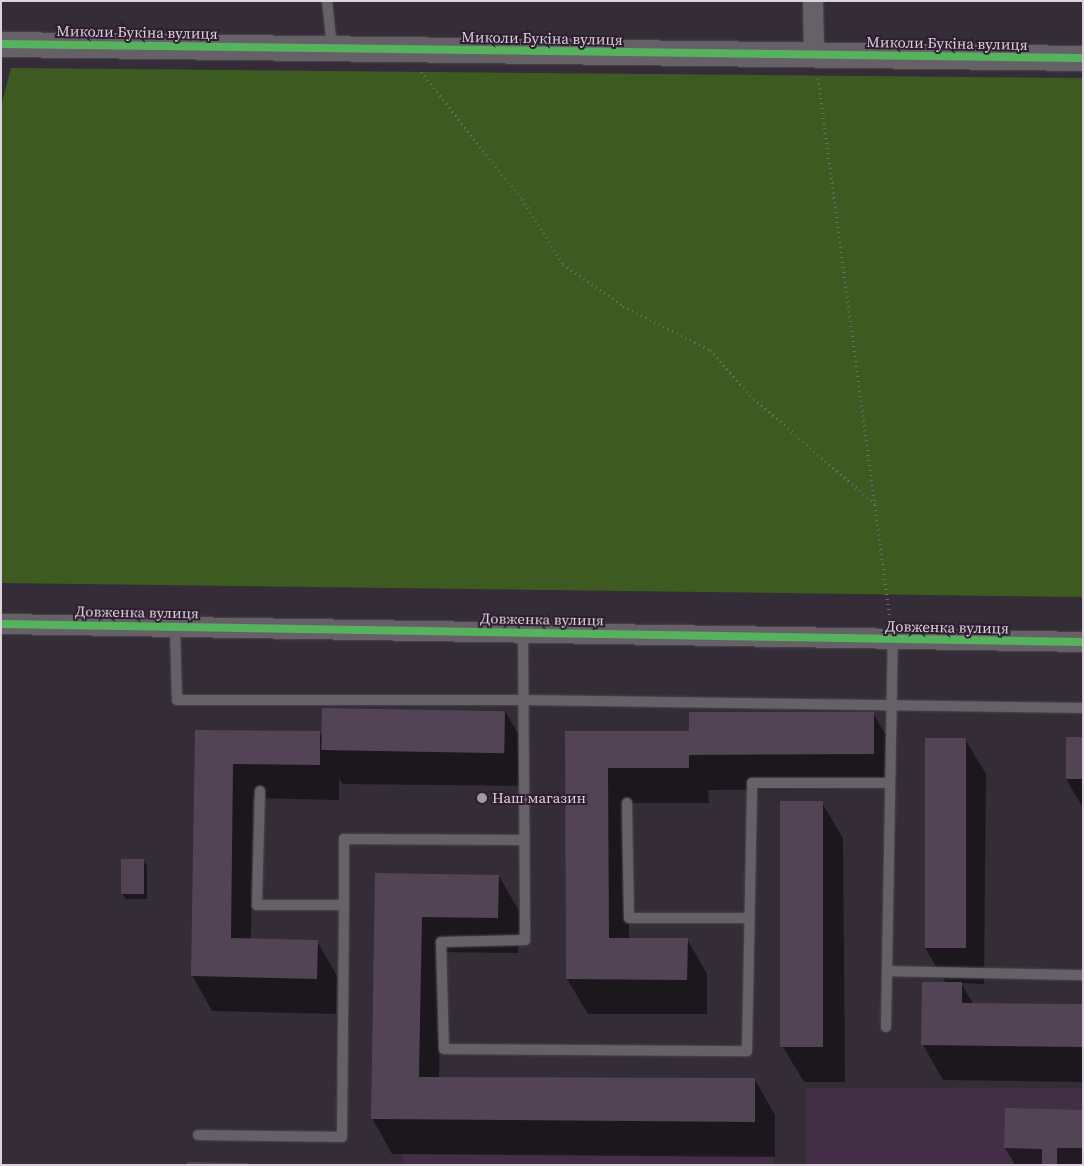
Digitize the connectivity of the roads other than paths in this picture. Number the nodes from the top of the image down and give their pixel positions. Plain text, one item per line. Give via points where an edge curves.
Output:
1 (327, 1) edge
2 (812, 1) edge
3 (1, 44) edge
4 (332, 48) junction
5 (814, 55) junction
6 (1083, 58) edge
7 (1, 624) edge
8 (175, 627) junction
9 (523, 633) junction
10 (893, 640) junction
11 (1083, 642) edge
12 (524, 700) junction
13 (891, 703) junction
14 (1083, 708) edge
15 (890, 783) junction
16 (260, 790) dead end
17 (627, 803) dead end
18 (524, 840) junction
19 (344, 905) junction
20 (750, 918) junction
21 (887, 971) junction
22 (1083, 975) edge
23 (886, 1027) dead end
24 (198, 1135) dead end

1 - 4 lane
2 - 5 street
3 - 4 street, Миколи Букіна вулиця
4 - 5 street, Миколи Букіна вулиця
5 - 6 street, Миколи Букіна вулиця
7 - 8 street, Довженка вулиця
8 - 9 street, Довженка вулиця
8 - 12 lane via 176,700
9 - 10 street, Довженка вулиця
9 - 12 lane
10 - 11 street, Довженка вулиця
10 - 13 lane
12 - 13 lane
12 - 18 lane
13 - 14 lane
13 - 15 lane
15 - 20 lane via 752,783
15 - 21 lane
16 - 19 lane via 257,905
17 - 20 lane via 628,918
18 - 19 lane via 344,839
18 - 20 lane via 525,940 441,942 444,1049 747,1051
19 - 24 lane via 342,1137
21 - 22 lane
21 - 23 lane

